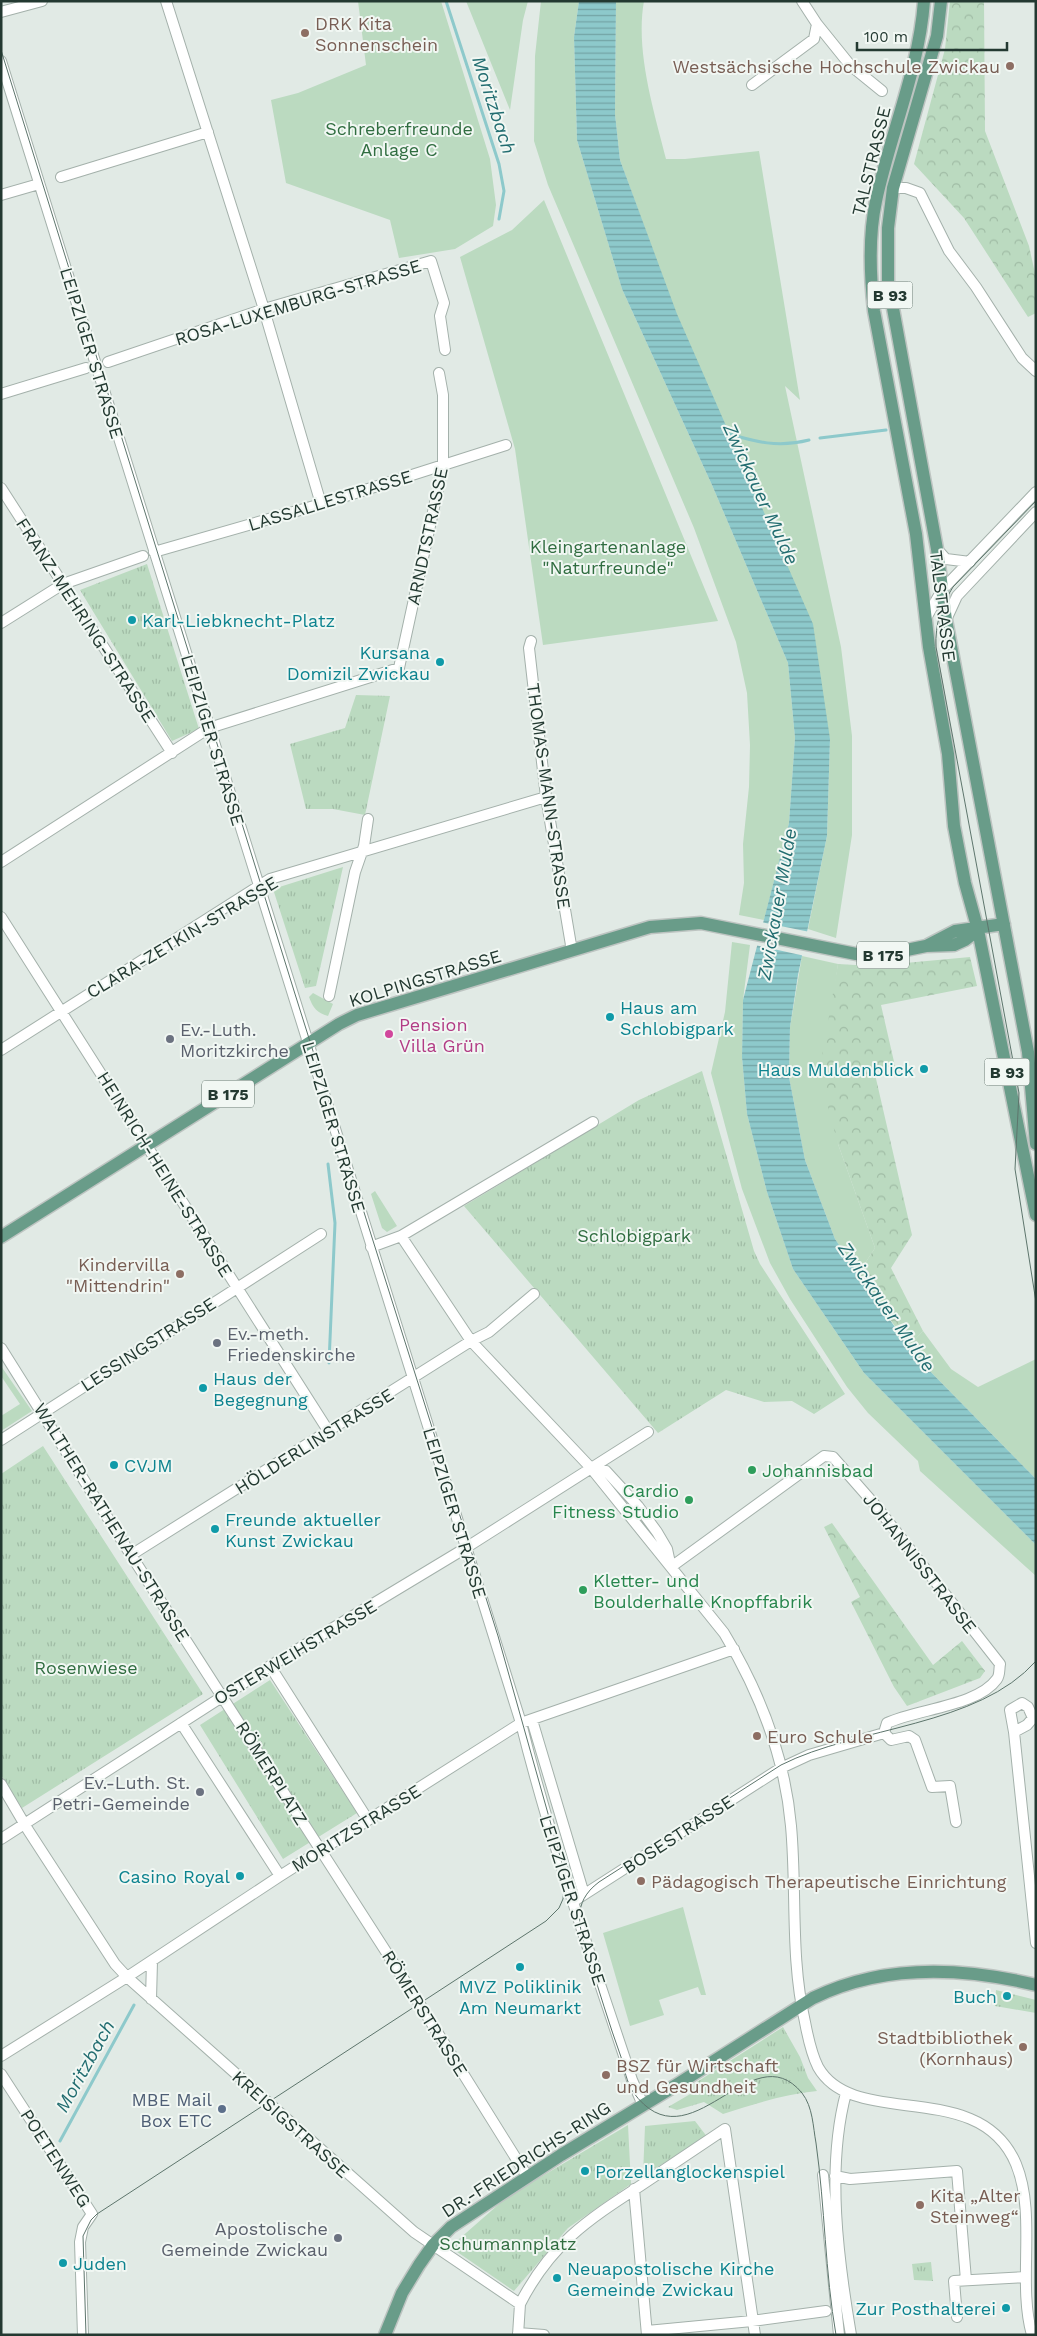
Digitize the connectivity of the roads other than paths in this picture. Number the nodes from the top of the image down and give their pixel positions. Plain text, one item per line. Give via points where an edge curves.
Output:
1 (42, 1) edge
2 (166, 1) edge
3 (802, 1) edge
4 (924, 1) edge
5 (941, 1) edge
6 (1, 12) edge
7 (817, 24) junction
8 (1, 61) edge
9 (752, 85) dead end
10 (882, 91) dead end
11 (208, 132) junction
12 (61, 177) dead end
13 (39, 184) junction
14 (893, 188) junction
15 (1, 195) edge
16 (264, 309) junction
17 (445, 350) dead end
18 (108, 362) dead end
19 (86, 368) dead end
20 (1036, 372) edge
21 (439, 373) dead end
22 (1, 394) edge
23 (506, 445) dead end
24 (443, 466) junction
25 (1, 488) edge
26 (1036, 492) edge
27 (321, 504) junction
28 (1036, 512) edge
29 (937, 549) junction
30 (154, 552) junction
31 (143, 556) dead end
32 (970, 562) junction
33 (62, 584) junction
34 (957, 596) junction
35 (937, 597) junction
36 (946, 620) junction
37 (1, 623) edge
38 (531, 640) dead end
39 (209, 728) junction
40 (172, 753) junction
41 (546, 797) junction
42 (368, 819) dead end
43 (362, 851) junction
44 (1, 862) edge
45 (258, 886) junction
46 (1, 917) edge
47 (1004, 924) junction
48 (978, 930) junction
49 (572, 951) junction
50 (329, 996) dead end
51 (62, 1011) junction
52 (308, 1043) junction
53 (1, 1050) edge
54 (593, 1122) dead end
55 (1036, 1144) edge
56 (147, 1145) junction
57 (1036, 1215) edge
58 (321, 1234) dead end
59 (400, 1236) junction
60 (1, 1237) edge
61 (371, 1247) junction
62 (237, 1287) junction
63 (534, 1294) dead end
64 (471, 1341) junction
65 (1, 1348) edge
66 (413, 1378) junction
67 (43, 1412) junction
68 (329, 1432) junction
69 (648, 1432) dead end
70 (1, 1440) edge
71 (591, 1468) junction
72 (466, 1547) junction
73 (132, 1555) junction
74 (671, 1567) junction
75 (734, 1649) junction
76 (270, 1666) junction
77 (223, 1696) junction
78 (526, 1722) junction
79 (181, 1723) junction
80 (1014, 1732) dead end
81 (884, 1733) junction
82 (781, 1768) junction
83 (1, 1784) edge
84 (368, 1820) junction
85 (956, 1822) dead end
86 (26, 1823) junction
87 (1, 1839) edge
88 (321, 1850) junction
89 (280, 1876) junction
90 (583, 1891) dead end
91 (574, 1901) junction
92 (1036, 1943) edge
93 (152, 1960) junction
94 (127, 1977) junction
95 (1035, 1982) edge
96 (152, 1999) junction
97 (801, 2005) junction
98 (1, 2056) edge
99 (1, 2074) edge
100 (846, 2093) junction
101 (643, 2105) junction
102 (823, 2175) dead end
103 (527, 2176) junction
104 (835, 2176) junction
105 (634, 2189) junction
106 (433, 2245) junction
107 (1031, 2246) edge
108 (1026, 2277) junction
109 (966, 2280) junction
110 (520, 2304) junction
111 (826, 2311) dead end
112 (957, 2317) dead end
113 (752, 2321) junction
114 (1033, 2331) edge
115 (647, 2333) edge
116 (518, 2334) edge
117 (83, 2335) edge
118 (385, 2335) edge
119 (544, 2335) edge
120 (754, 2335) edge
121 (839, 2335) edge
122 (851, 2335) edge

1 - 6 street
2 - 11 street
3 - 7 street
4 - 35 main road, TALSTRASSE / B 93 via 913,67 875,203 870,253 874,311 916,534
5 - 14 main road, TALSTRASSE / B 93 via 937,36
7 - 9 street via 814,39
7 - 10 street via 850,65
8 - 13 street, LEIPZIGER STRASSE
11 - 12 street
11 - 16 street
13 - 15 street
13 - 30 street, LEIPZIGER STRASSE
14 - 20 street via 920,193 950,251 1022,358
14 - 29 main road, TALSTRASSE / B 93 via 888,228 888,281
16 - 17 street, ROSA-LUXEMBURG-STRASSE via 431,261 444,303 440,316
16 - 18 street, ROSA-LUXEMBURG-STRASSE
16 - 27 street
19 - 22 street
21 - 24 street, ARNDTSTRASSE via 443,395
23 - 24 street, LASSALLESTRASSE
24 - 27 street, LASSALLESTRASSE
24 - 39 street, ARNDTSTRASSE via 398,668
25 - 33 street, FRANZ-MEHRING-STRASSE
26 - 32 street
27 - 30 street, LASSALLESTRASSE
28 - 34 street
29 - 32 street via 946,559
29 - 35 main road, TALSTRASSE / B 93
30 - 39 street, LEIPZIGER STRASSE
31 - 33 street
32 - 35 street
33 - 37 street
33 - 40 street, FRANZ-MEHRING-STRASSE
34 - 35 street
34 - 36 street
35 - 36 main road, TALSTRASSE / B 93
35 - 48 main road, TALSTRASSE / B 93 via 926,618 948,754 954,826
36 - 47 main road, TALSTRASSE / B 93
38 - 41 street, THOMAS-MANN-STRASSE via 528,648
39 - 40 street
39 - 45 street, LEIPZIGER STRASSE
40 - 44 street
41 - 43 street, CLARA-ZETKIN-STRASSE
41 - 49 street, THOMAS-MANN-STRASSE
42 - 43 street
43 - 45 street, CLARA-ZETKIN-STRASSE
43 - 50 street
45 - 51 street, CLARA-ZETKIN-STRASSE
45 - 52 street, LEIPZIGER STRASSE
46 - 51 street, HEINRICH-HEINE-STRASSE
47 - 48 main road, B 175
47 - 55 main road, TALSTRASSE / B 93 via 1028,1052
48 - 49 main road, KOLPINGSTRASSE / B 175 via 960,943 882,955 840,952 705,924 670,924
48 - 57 main road, TALSTRASSE / B 93
49 - 52 main road, KOLPINGSTRASSE / B 175 via 357,1015
51 - 53 street, CLARA-ZETKIN-STRASSE
51 - 56 street, HEINRICH-HEINE-STRASSE
52 - 56 main road, KOLPINGSTRASSE / B 175
52 - 61 street, LEIPZIGER STRASSE
54 - 59 street
56 - 60 main road, KOLPINGSTRASSE / B 175
56 - 62 street, HEINRICH-HEINE-STRASSE
58 - 62 street, LESSINGSTRASSE
59 - 61 street
59 - 64 street
61 - 66 street, LEIPZIGER STRASSE
62 - 67 street, LESSINGSTRASSE
62 - 68 street, HEINRICH-HEINE-STRASSE
63 - 64 street, HÖLDERLINSTRASSE via 489,1332
64 - 66 street, HÖLDERLINSTRASSE
64 - 71 street
65 - 67 street, WALTHER-RATHENAU-STRASSE
66 - 68 street, HÖLDERLINSTRASSE
66 - 72 street, LEIPZIGER STRASSE
67 - 70 street, LESSINGSTRASSE
67 - 73 street, WALTHER-RATHENAU-STRASSE
68 - 73 street, HÖLDERLINSTRASSE
69 - 71 street, OSTERWEIHSTRASSE
71 - 72 street, OSTERWEIHSTRASSE
71 - 74 street
72 - 76 street, OSTERWEIHSTRASSE
72 - 78 street, LEIPZIGER STRASSE
73 - 77 street, WALTHER-RATHENAU-STRASSE
74 - 75 street
74 - 81 street, JOHANNISSTRASSE via 824,1456 833,1457 876,1506 1000,1664 998,1678 987,1689 968,1698 902,1716 887,1723
75 - 78 street, MORITZSTRASSE
75 - 82 street via 757,1696
76 - 77 street, OSTERWEIHSTRASSE
76 - 84 street
77 - 79 street, OSTERWEIHSTRASSE
77 - 88 street, RÖMERPLATZ
78 - 84 street, MORITZSTRASSE
78 - 90 street, LEIPZIGER STRASSE
78 - 91 street, LEIPZIGER STRASSE via 537,1786
79 - 86 street, OSTERWEIHSTRASSE
79 - 89 street
80 - 92 street
81 - 82 street, BOSESTRASSE via 809,1755
81 - 85 street via 890,1740 909,1736 915,1740 932,1787 950,1786
82 - 91 street, BOSESTRASSE
82 - 97 street via 791,1825 796,1974
83 - 86 street, KREISIGSTRASSE
84 - 88 street, MORITZSTRASSE
86 - 87 street, OSTERWEIHSTRASSE
86 - 94 street, KREISIGSTRASSE via 115,1964
88 - 89 street, MORITZSTRASSE
88 - 103 street, RÖMERSTRASSE
89 - 93 street, MORITZSTRASSE
91 - 101 street, LEIPZIGER STRASSE
93 - 94 street, MORITZSTRASSE
93 - 96 street
94 - 96 street, KREISIGSTRASSE
94 - 98 street, MORITZSTRASSE
95 - 97 main road, DR.-FRIEDRICHS-RING via 952,1972 901,1972 830,1990
96 - 106 street, KREISIGSTRASSE via 414,2232
97 - 100 street via 819,2069 834,2086
97 - 101 main road, DR.-FRIEDRICHS-RING
99 - 117 street, POETENWEG via 92,2214 83,2227 80,2242
100 - 104 street via 838,2134
100 - 107 street via 924,2107 978,2122 989,2129 1000,2139 1016,2166
101 - 103 main road, DR.-FRIEDRICHS-RING
102 - 121 street
103 - 106 main road, DR.-FRIEDRICHS-RING via 458,2222
104 - 109 street via 850,2179 957,2171
104 - 122 street
105 - 110 street via 573,2233 554,2253
105 - 113 street via 725,2129
105 - 115 street
106 - 110 street
106 - 118 main road, DR.-FRIEDRICHS-RING via 402,2293
107 - 108 street
108 - 109 street
108 - 114 street
109 - 112 street via 954,2280
110 - 116 street
111 - 113 street
113 - 115 street
113 - 120 street
116 - 119 street

